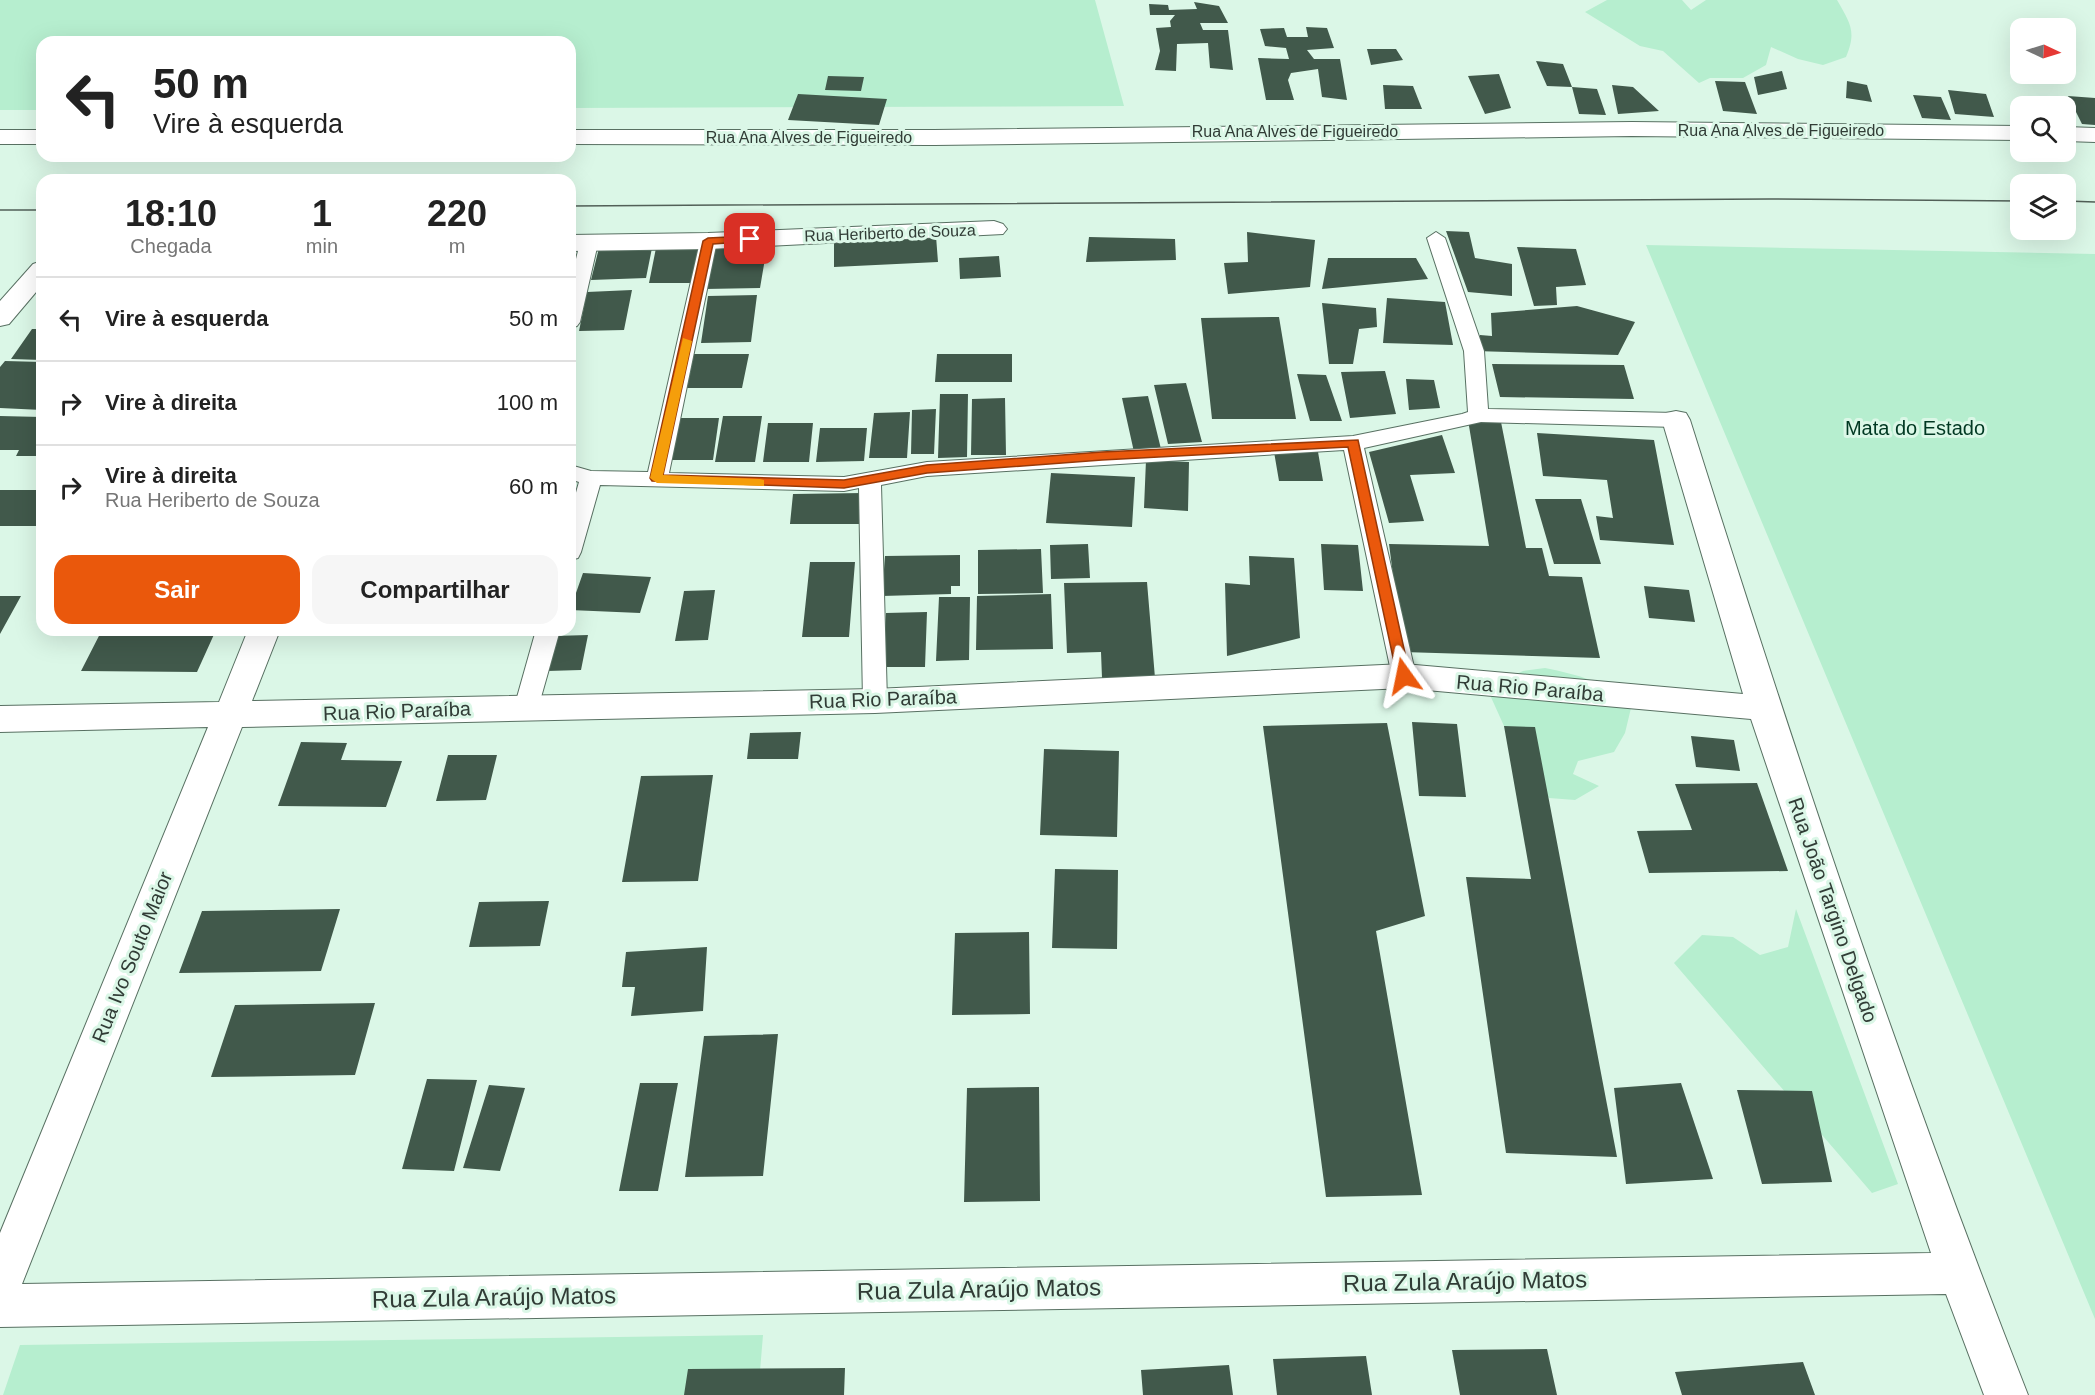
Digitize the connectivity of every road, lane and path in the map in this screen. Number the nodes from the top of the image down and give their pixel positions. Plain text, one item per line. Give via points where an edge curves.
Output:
1 (2010, 133) edge
2 (2076, 134) edge
3 (2095, 135) edge
4 (0, 137) edge
5 (36, 137) edge
6 (576, 137) edge
7 (994, 229) dead end
8 (1436, 238) dead end
9 (708, 241) junction
10 (580, 243) edge
11 (576, 275) edge
12 (36, 276) edge
13 (0, 318) edge
14 (1478, 415) junction
15 (1676, 420) joint
16 (1353, 443) junction
17 (580, 475) edge
18 (657, 478) junction
19 (870, 480) junction
20 (576, 506) edge
21 (262, 636) edge
22 (546, 636) edge
23 (1404, 676) junction
24 (876, 701) junction
25 (526, 708) junction
26 (1764, 708) junction
27 (230, 716) junction
28 (0, 719) edge
29 (1959, 1273) junction
30 (0, 1285) edge
31 (0, 1306) edge
32 (2006, 1395) edge

1 - 6 street, Rua Ana Alves de Figueiredo via 1555,129 984,137
2 - 3 street
4 - 5 street
7 - 9 street, Rua Heriberto de Souza
8 - 14 lane via 1474,351
9 - 10 street, Rua Heriberto de Souza
9 - 18 lane
10 - 11 lane
12 - 13 street
14 - 15 lane
14 - 16 lane
15 - 26 street, Rua João Targino Delgado
16 - 19 lane via 927,469
16 - 23 lane
17 - 18 lane
17 - 20 lane
18 - 19 lane via 808,485
19 - 24 lane
21 - 27 street, Rua Ivo Souto Maior
22 - 25 lane
23 - 24 street, Rua Rio Paraíba
23 - 26 street, Rua Rio Paraíba
24 - 25 street, Rua Rio Paraíba
25 - 27 street, Rua Rio Paraíba
26 - 29 street, Rua João Targino Delgado
27 - 28 street, Rua Rio Paraíba
27 - 30 street, Rua Ivo Souto Maior
29 - 31 street, Rua Zula Araújo Matos
29 - 32 street, Rua João Targino Delgado

